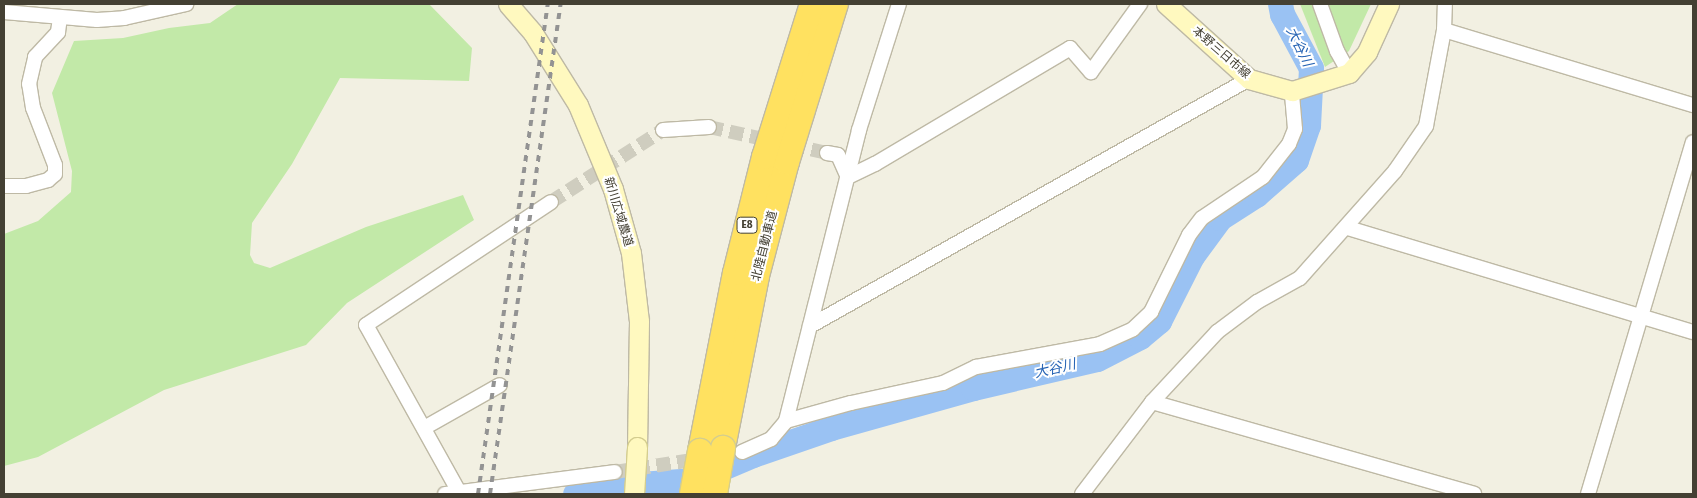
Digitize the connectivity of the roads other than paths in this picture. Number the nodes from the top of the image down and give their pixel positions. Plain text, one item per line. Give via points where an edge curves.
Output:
1 (186, 4) edge
2 (508, 4) edge
3 (812, 4) edge
4 (836, 4) edge
5 (899, 4) edge
6 (1140, 4) edge
7 (1166, 4) edge
8 (1320, 4) edge
9 (1389, 4) edge
10 (1445, 4) edge
11 (4, 12) edge
12 (60, 17) junction
13 (1444, 30) junction
14 (1349, 73) junction
15 (1249, 79) junction
16 (1292, 91) junction
17 (1693, 105) edge
18 (709, 127) tunnel mouth
19 (663, 130) tunnel mouth
20 (1693, 142) edge
21 (827, 153) tunnel mouth
22 (848, 176) junction
23 (4, 186) edge
24 (551, 202) tunnel mouth
25 (1348, 228) junction
26 (1641, 316) junction
27 (810, 326) junction
28 (1693, 332) edge
29 (500, 385) dead end
30 (1152, 402) junction
31 (786, 421) junction
32 (424, 428) junction
33 (733, 450) junction
34 (615, 472) tunnel mouth
35 (452, 493) edge
36 (634, 494) edge
37 (692, 494) edge
38 (716, 494) edge
39 (1082, 494) edge
40 (1474, 494) edge
41 (1588, 494) edge

1 - 12 street via 124,18
2 - 36 street, 新川広域農道, bridge via 533,33 578,105 613,189 631,253 639,321
3 - 37 highway, 北陸自動車道 / E8, bridge via 757,186 710,386
4 - 33 highway, 北陸自動車道 / E8 via 787,162 760,267
5 - 22 street via 859,130
6 - 22 street via 1091,72 1070,48 875,164
7 - 15 street, 本野三日市線
8 - 14 street via 1337,51
9 - 14 street via 1367,52
10 - 13 street
11 - 12 street
12 - 23 street via 58,32 35,57 29,84 33,108 55,165 55,174 48,180 26,186
13 - 17 street
13 - 25 street via 1426,126 1395,171
14 - 16 street
15 - 16 street, 本野三日市線
15 - 27 street
16 - 31 street via 1294,129 1289,144 1262,177 1202,218 1189,235 1155,306 1133,329 1100,344 976,367 943,383
18 - 19 street
20 - 26 street
21 - 22 street via 838,155
22 - 27 street
24 - 32 street via 366,324
25 - 26 street
25 - 30 street via 1300,278 1257,302 1217,332
26 - 28 street
26 - 41 street
27 - 31 street
29 - 32 street
30 - 39 street
30 - 40 street
31 - 33 street via 771,439
32 - 35 street
33 - 38 highway, 北陸自動車道 / E8, bridge
34 - 35 street

